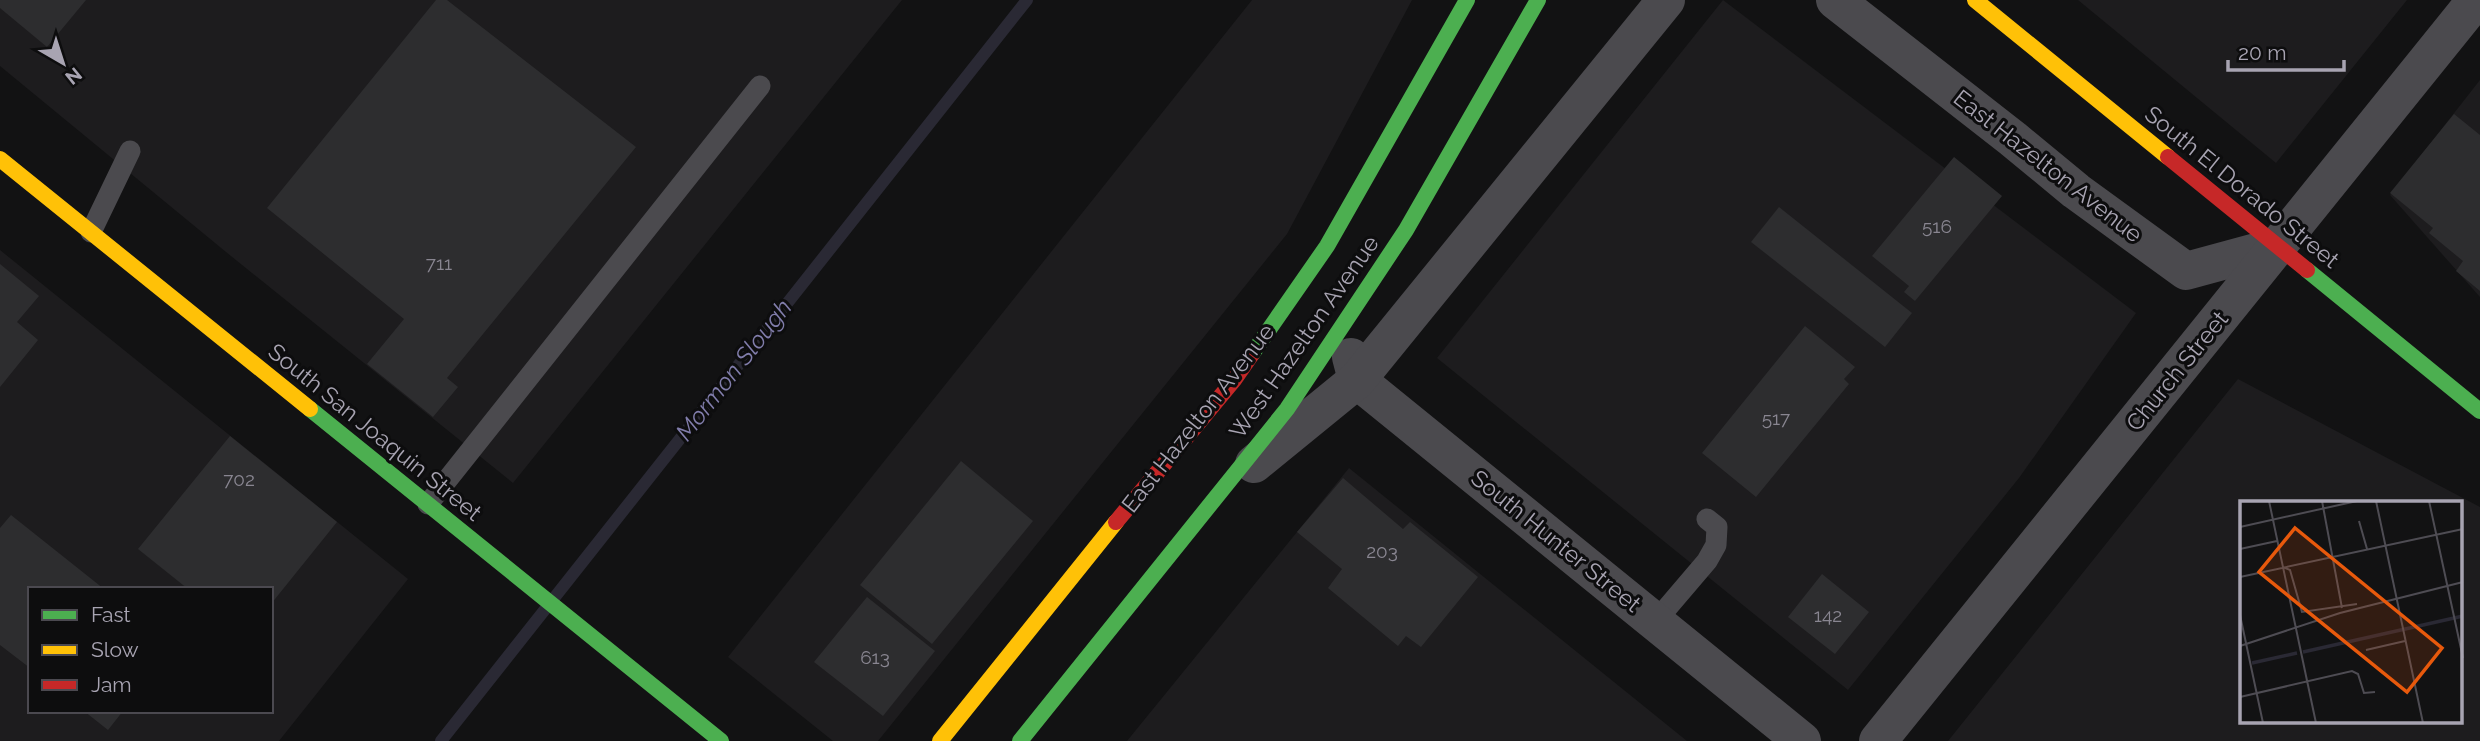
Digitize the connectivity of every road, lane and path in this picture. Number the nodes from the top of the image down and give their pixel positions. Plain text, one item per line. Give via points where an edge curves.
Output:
1 (1466, 0) edge
2 (1538, 0) edge
3 (1666, 0) edge
4 (1835, 0) edge
5 (1975, 0) edge
6 (2476, 0) edge
7 (760, 86) dead end
8 (130, 151) dead end
9 (0, 159) edge
10 (91, 232) junction
11 (2278, 246) junction
12 (1347, 320) junction
13 (1357, 380) junction
14 (2480, 411) edge
15 (1222, 489) junction
16 (428, 504) junction
17 (1707, 519) dead end
18 (1655, 622) junction
19 (720, 741) edge
20 (940, 741) edge
21 (1020, 741) edge
22 (1802, 741) edge
23 (1878, 741) edge

1 - 20 main road, East Hazelton Avenue via 1327,246 1234,380
2 - 12 main road, West Hazelton Avenue via 1406,230
3 - 13 street
4 - 11 street, East Hazelton Avenue via 2076,191 2186,271
5 - 11 main road, South El Dorado Street
6 - 11 street, Church Street
7 - 16 lane
8 - 10 lane
9 - 10 main road, South San Joaquin Street
10 - 16 main road, South San Joaquin Street
11 - 14 main road, South El Dorado Street
11 - 23 street, Church Street
12 - 13 street
12 - 15 main road, West Hazelton Avenue via 1287,409
13 - 15 street
13 - 18 street, South Hunter Street
15 - 21 main road, West Hazelton Avenue
16 - 19 main road, South San Joaquin Street
17 - 18 lane via 1717,527 1716,545
18 - 22 street, South Hunter Street

